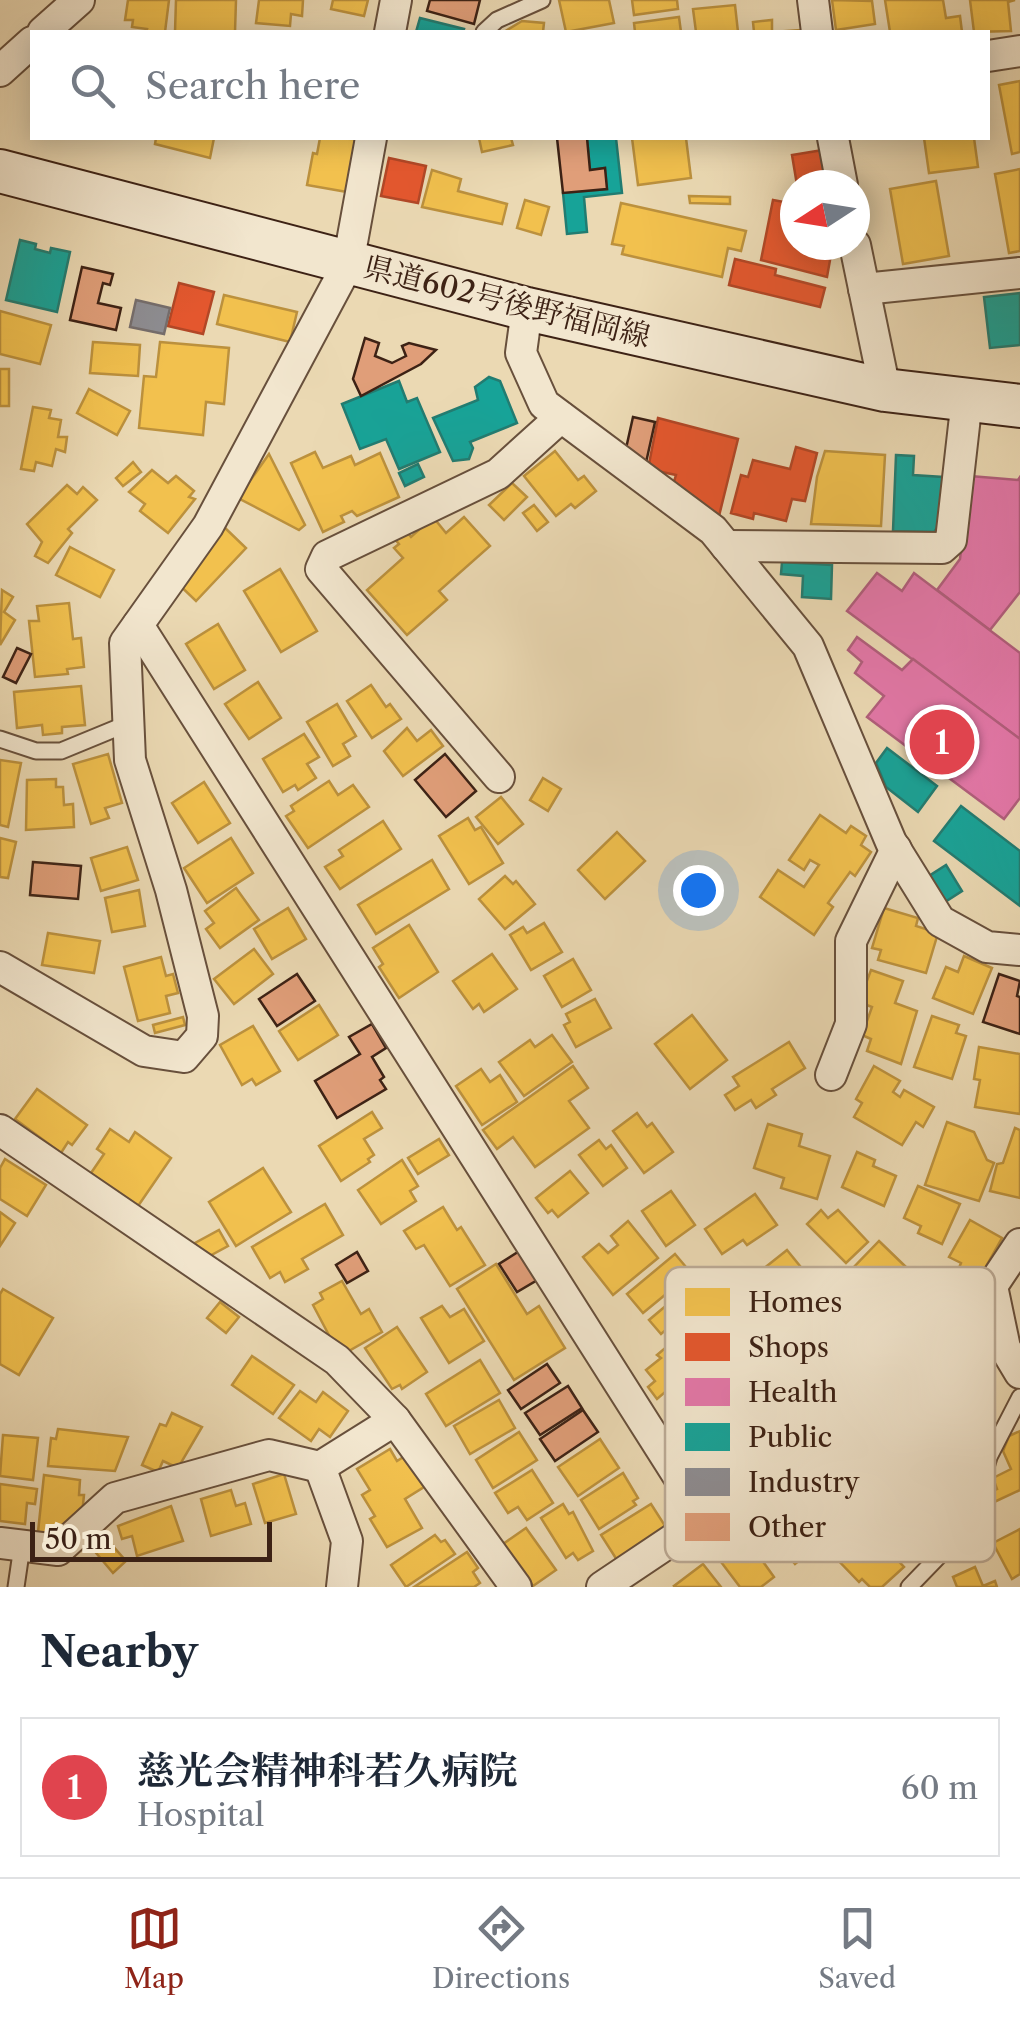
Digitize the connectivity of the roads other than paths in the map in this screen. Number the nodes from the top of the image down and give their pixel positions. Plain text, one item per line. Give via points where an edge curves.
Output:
1 (79, 0) edge
2 (396, 0) edge
3 (542, 0) edge
4 (813, 0) edge
5 (45, 30) edge
6 (390, 30) edge
7 (486, 30) edge
8 (817, 30) edge
9 (30, 44) edge
10 (1020, 51) edge
11 (990, 56) edge
12 (0, 71) edge
13 (371, 140) edge
14 (833, 140) edge
15 (839, 170) edge
16 (0, 171) edge
17 (857, 260) edge
18 (348, 264) junction
19 (1020, 273) edge
20 (864, 288) junction
21 (527, 309) junction
22 (886, 390) junction
23 (967, 399) junction
24 (1020, 406) edge
25 (561, 417) junction
26 (726, 546) junction
27 (138, 625) junction
28 (128, 722) junction
29 (0, 738) edge
30 (498, 777) dead end
31 (896, 849) junction
32 (1020, 950) edge
33 (0, 967) edge
34 (831, 1074) dead end
35 (0, 1130) edge
36 (1020, 1244) edge
37 (995, 1282) edge
38 (995, 1300) edge
39 (1020, 1372) edge
40 (1020, 1397) edge
41 (395, 1420) junction
42 (995, 1445) edge
43 (665, 1455) edge
44 (320, 1467) junction
45 (11, 1544) edge
46 (665, 1545) edge
47 (934, 1562) edge
48 (16, 1587) edge
49 (342, 1587) edge
50 (516, 1587) edge
51 (602, 1587) edge
52 (909, 1587) edge

1 - 5 street
2 - 6 street
3 - 7 lane
4 - 8 street
9 - 12 street
10 - 11 street
13 - 18 street
14 - 15 street
16 - 18 main road, 県道602号後野福岡線
17 - 20 street
18 - 21 main road, 県道602号後野福岡線
18 - 27 street via 208,526
19 - 20 street
20 - 22 street
21 - 22 main road, 県道602号後野福岡線
21 - 25 street via 521,353 544,404
22 - 23 main road, 県道602号後野福岡線
23 - 24 main road, 県道602号後野福岡線
23 - 26 street via 952,540 942,548
25 - 26 street via 714,530
25 - 30 street via 498,474 327,556 321,569
26 - 31 street via 808,646
27 - 28 street via 125,643
27 - 43 street
28 - 29 lane via 61,751 36,751
28 - 33 street via 130,760 176,908 204,1016 202,1036 184,1057 144,1051
31 - 32 street via 940,921 988,948
31 - 34 street via 851,940 851,1024
35 - 41 street via 337,1360
36 - 37 street
38 - 39 street via 1005,1348
40 - 42 lane
41 - 44 street
41 - 50 street
44 - 45 street via 269,1455 115,1498 58,1550
44 - 49 street via 346,1541
45 - 48 lane
46 - 51 street
47 - 52 lane

